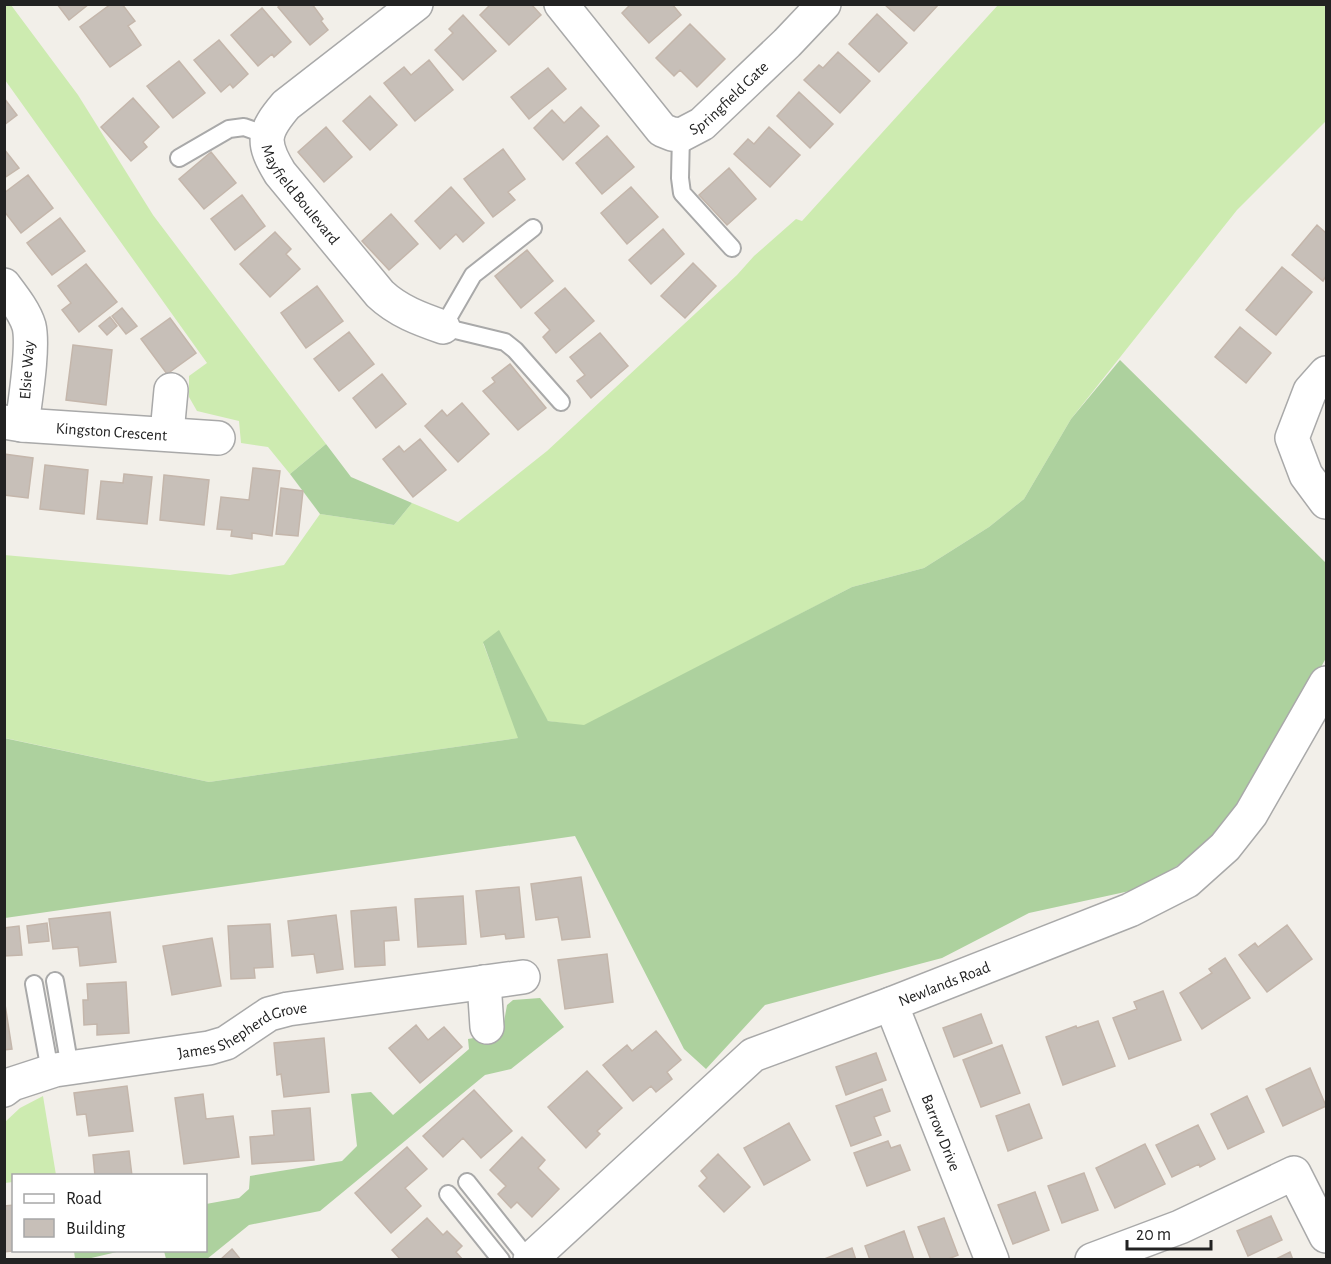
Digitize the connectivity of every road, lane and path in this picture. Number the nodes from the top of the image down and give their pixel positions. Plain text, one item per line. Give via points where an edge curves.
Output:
1 (417, 4) edge
2 (561, 4) edge
3 (824, 4) edge
4 (267, 135) junction
5 (681, 135) junction
6 (179, 159) dead end
7 (533, 228) dead end
8 (732, 248) dead end
9 (4, 285) edge
10 (443, 327) junction
11 (1326, 373) edge
12 (171, 390) dead end
13 (561, 402) dead end
14 (13, 423) edge
15 (167, 433) junction
16 (218, 438) dead end
17 (1326, 502) edge
18 (1326, 683) edge
19 (523, 977) dead end
20 (56, 981) dead end
21 (484, 982) junction
22 (34, 984) dead end
23 (891, 1004) junction
24 (487, 1027) dead end
25 (60, 1070) junction
26 (4, 1090) edge
27 (467, 1182) dead end
28 (448, 1194) dead end
29 (1326, 1236) edge
30 (501, 1260) edge
31 (530, 1260) edge
32 (992, 1260) edge
33 (1092, 1260) edge

1 - 4 street, Mayfield Boulevard via 286,105
2 - 5 street, Springfield Gate via 662,130
3 - 5 street, Springfield Gate via 702,124
4 - 6 lane via 244,127 229,129
4 - 10 street, Mayfield Boulevard via 269,154 280,173 380,294 391,305
5 - 8 lane via 682,193
7 - 10 lane via 473,275
9 - 14 street, Elsie Way via 29,326 29,356
10 - 13 lane via 505,342
11 - 17 street via 1310,391 1292,438 1306,475
12 - 15 street
14 - 15 street, Kingston Crescent
15 - 16 street, Kingston Crescent
18 - 23 street, Newlands Road via 1251,814 1225,847 1187,881 1130,910
19 - 21 street, James Shepherd Grove
20 - 25 lane
21 - 24 street
21 - 25 street, James Shepherd Grove via 288,1009 269,1014 226,1043 208,1048
22 - 25 lane
23 - 31 street, Newlands Road via 753,1055
23 - 32 street, Barrow Drive
25 - 26 street, James Shepherd Grove
27 - 31 lane
28 - 30 lane
29 - 33 street via 1294,1173 1180,1227

